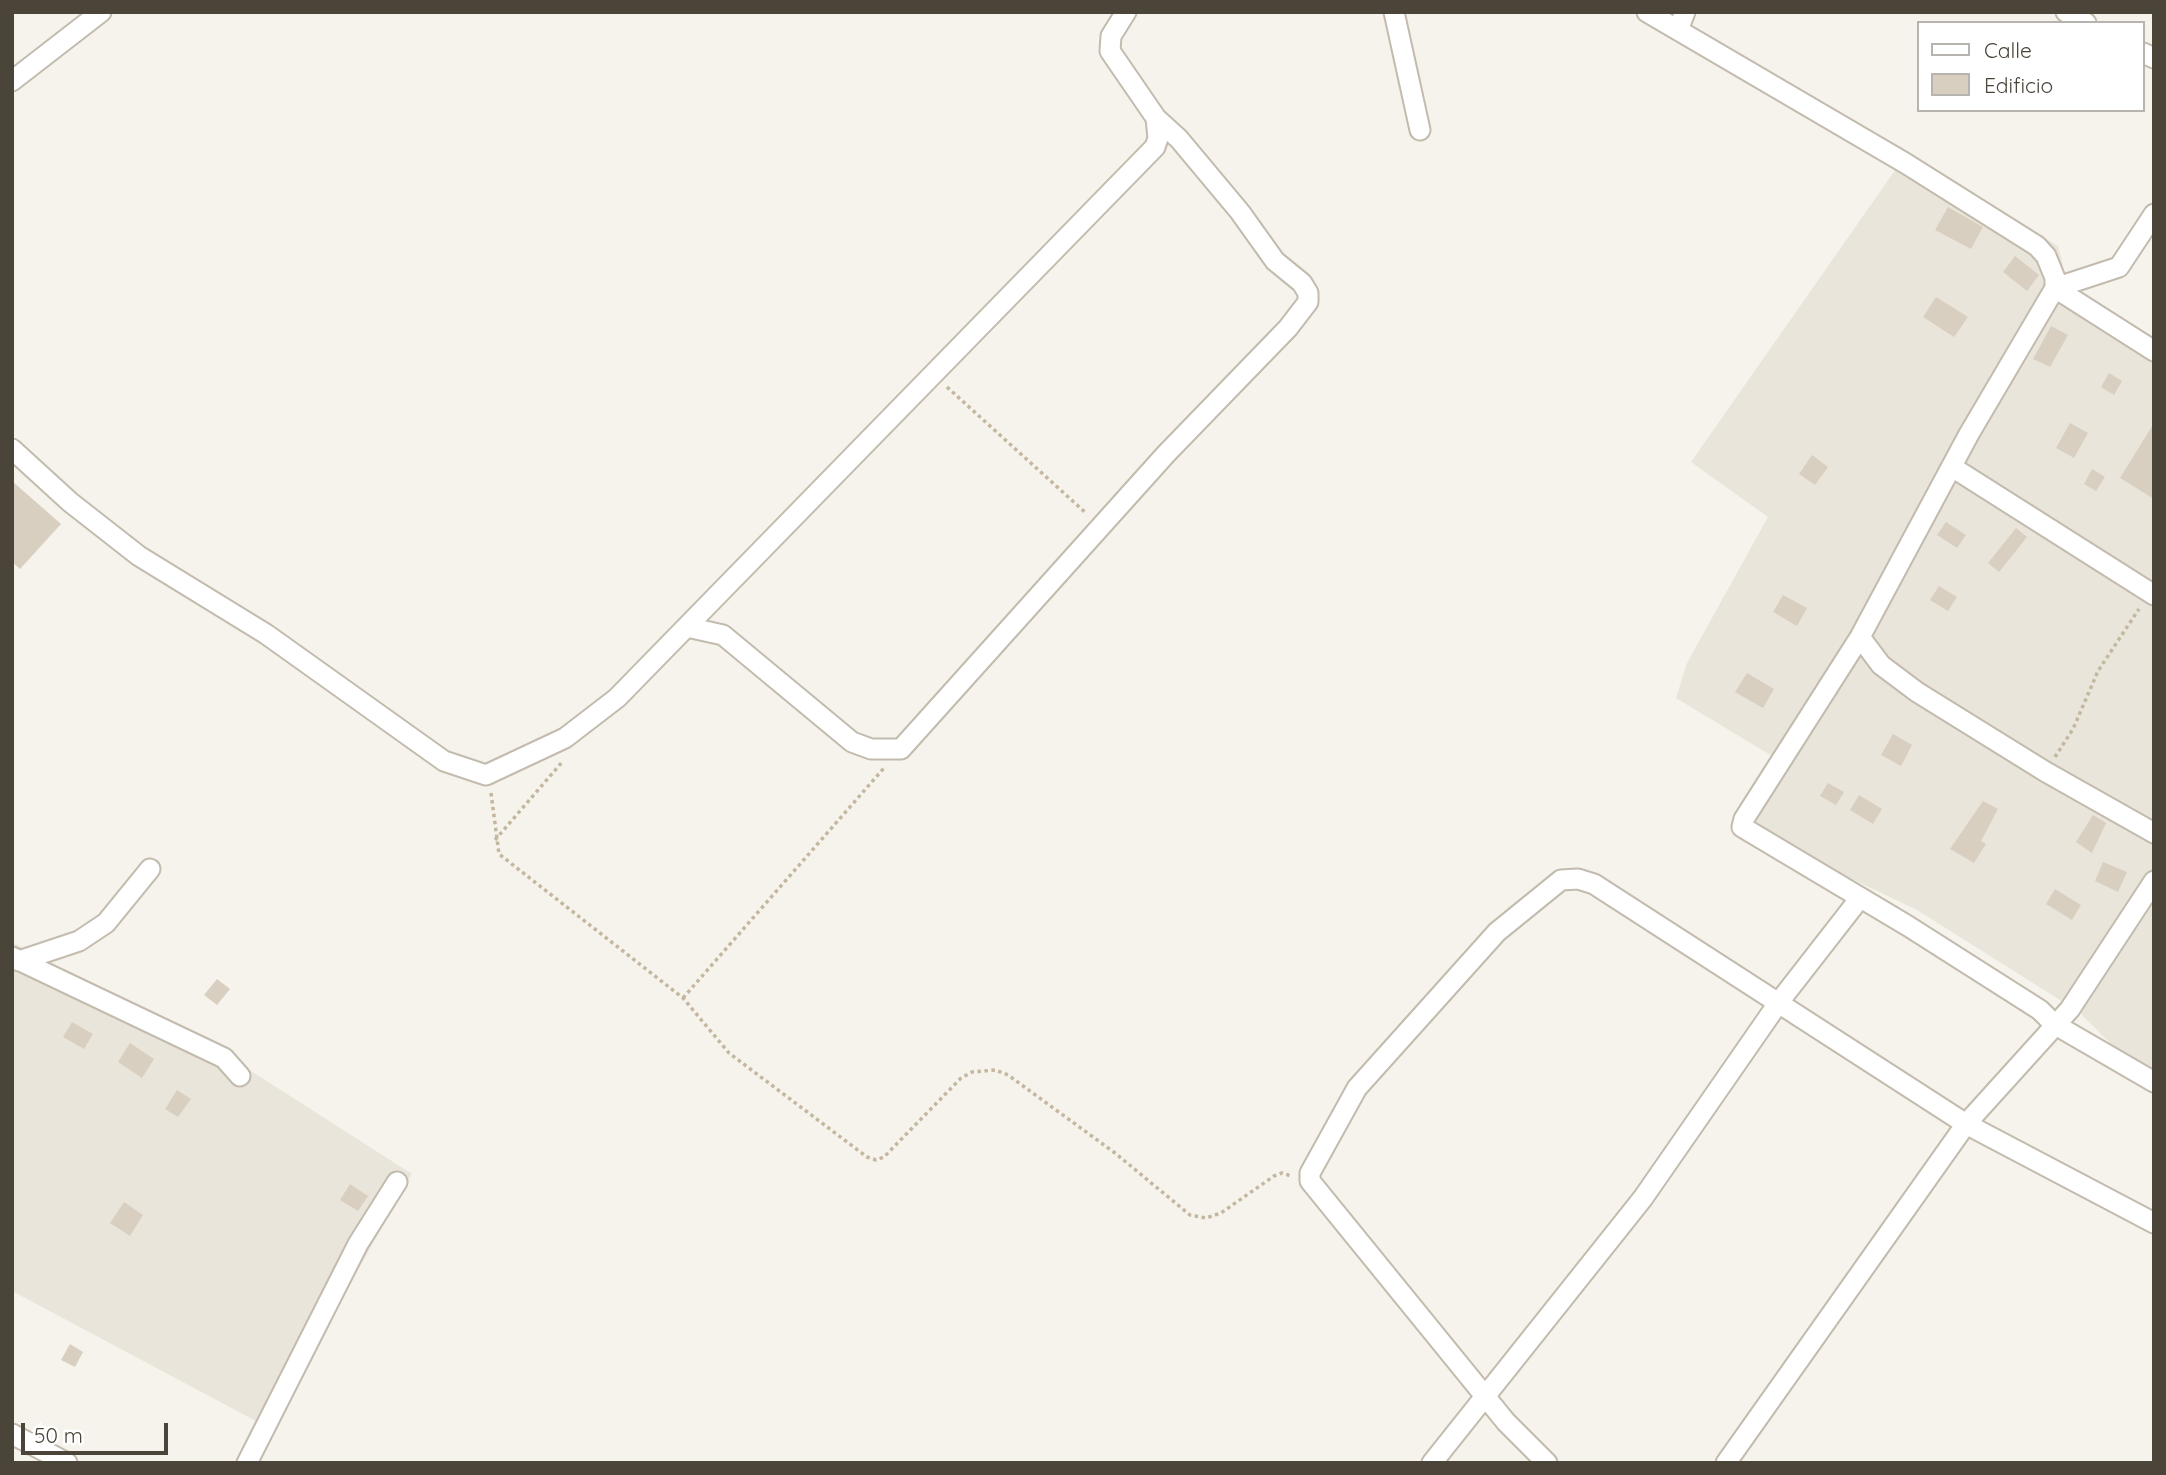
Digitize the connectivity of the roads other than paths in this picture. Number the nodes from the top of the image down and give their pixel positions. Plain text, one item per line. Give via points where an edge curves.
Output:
1 (101, 12) edge
2 (1126, 12) edge
3 (1394, 12) edge
4 (1647, 12) edge
5 (2066, 12) edge
6 (1682, 21) edge
7 (2082, 21) edge
8 (12, 81) edge
9 (1156, 118) junction
10 (1420, 130) dead end
11 (2154, 214) edge
12 (2055, 288) junction
13 (2154, 352) edge
14 (12, 449) edge
15 (1952, 467) junction
16 (2152, 594) edge
17 (687, 627) junction
18 (1860, 637) junction
19 (2154, 833) edge
20 (150, 869) dead end
21 (2154, 880) edge
22 (1860, 898) junction
23 (16, 959) edge
24 (1779, 1002) junction
25 (2054, 1024) junction
26 (240, 1076) dead end
27 (2154, 1082) edge
28 (1966, 1124) junction
29 (397, 1182) dead end
30 (2154, 1223) edge
31 (1487, 1397) junction
32 (12, 1433) edge
33 (68, 1463) edge
34 (247, 1463) edge
35 (1432, 1463) edge
36 (1547, 1463) edge
37 (1726, 1463) edge

1 - 8 street
2 - 9 street via 1111,36 1110,51
3 - 10 street
4 - 6 street
5 - 7 street
6 - 12 street via 2037,246 2053,271
9 - 17 street via 1154,147
9 - 17 street via 1179,139 1276,261 1302,283 1307,302 901,749 871,749 852,743 723,635
11 - 12 street via 2119,267
12 - 13 street
12 - 15 street
14 - 17 street via 139,556 266,634 444,761 486,775 565,738 617,698
15 - 16 street
15 - 18 street
18 - 19 street via 1881,665 1917,692
18 - 22 street via 1742,827
20 - 23 street via 106,923 79,941
21 - 25 street via 2070,1009
22 - 24 street
22 - 25 street via 2040,1010
23 - 26 street via 224,1058
24 - 28 street
24 - 31 street via 1643,1198
24 - 31 street via 1594,884 1560,880 1497,932 1357,1088 1310,1173 1310,1181
25 - 27 street
25 - 28 street
28 - 30 street
28 - 37 street
29 - 34 street via 358,1244
31 - 35 street
31 - 36 street
32 - 33 street

